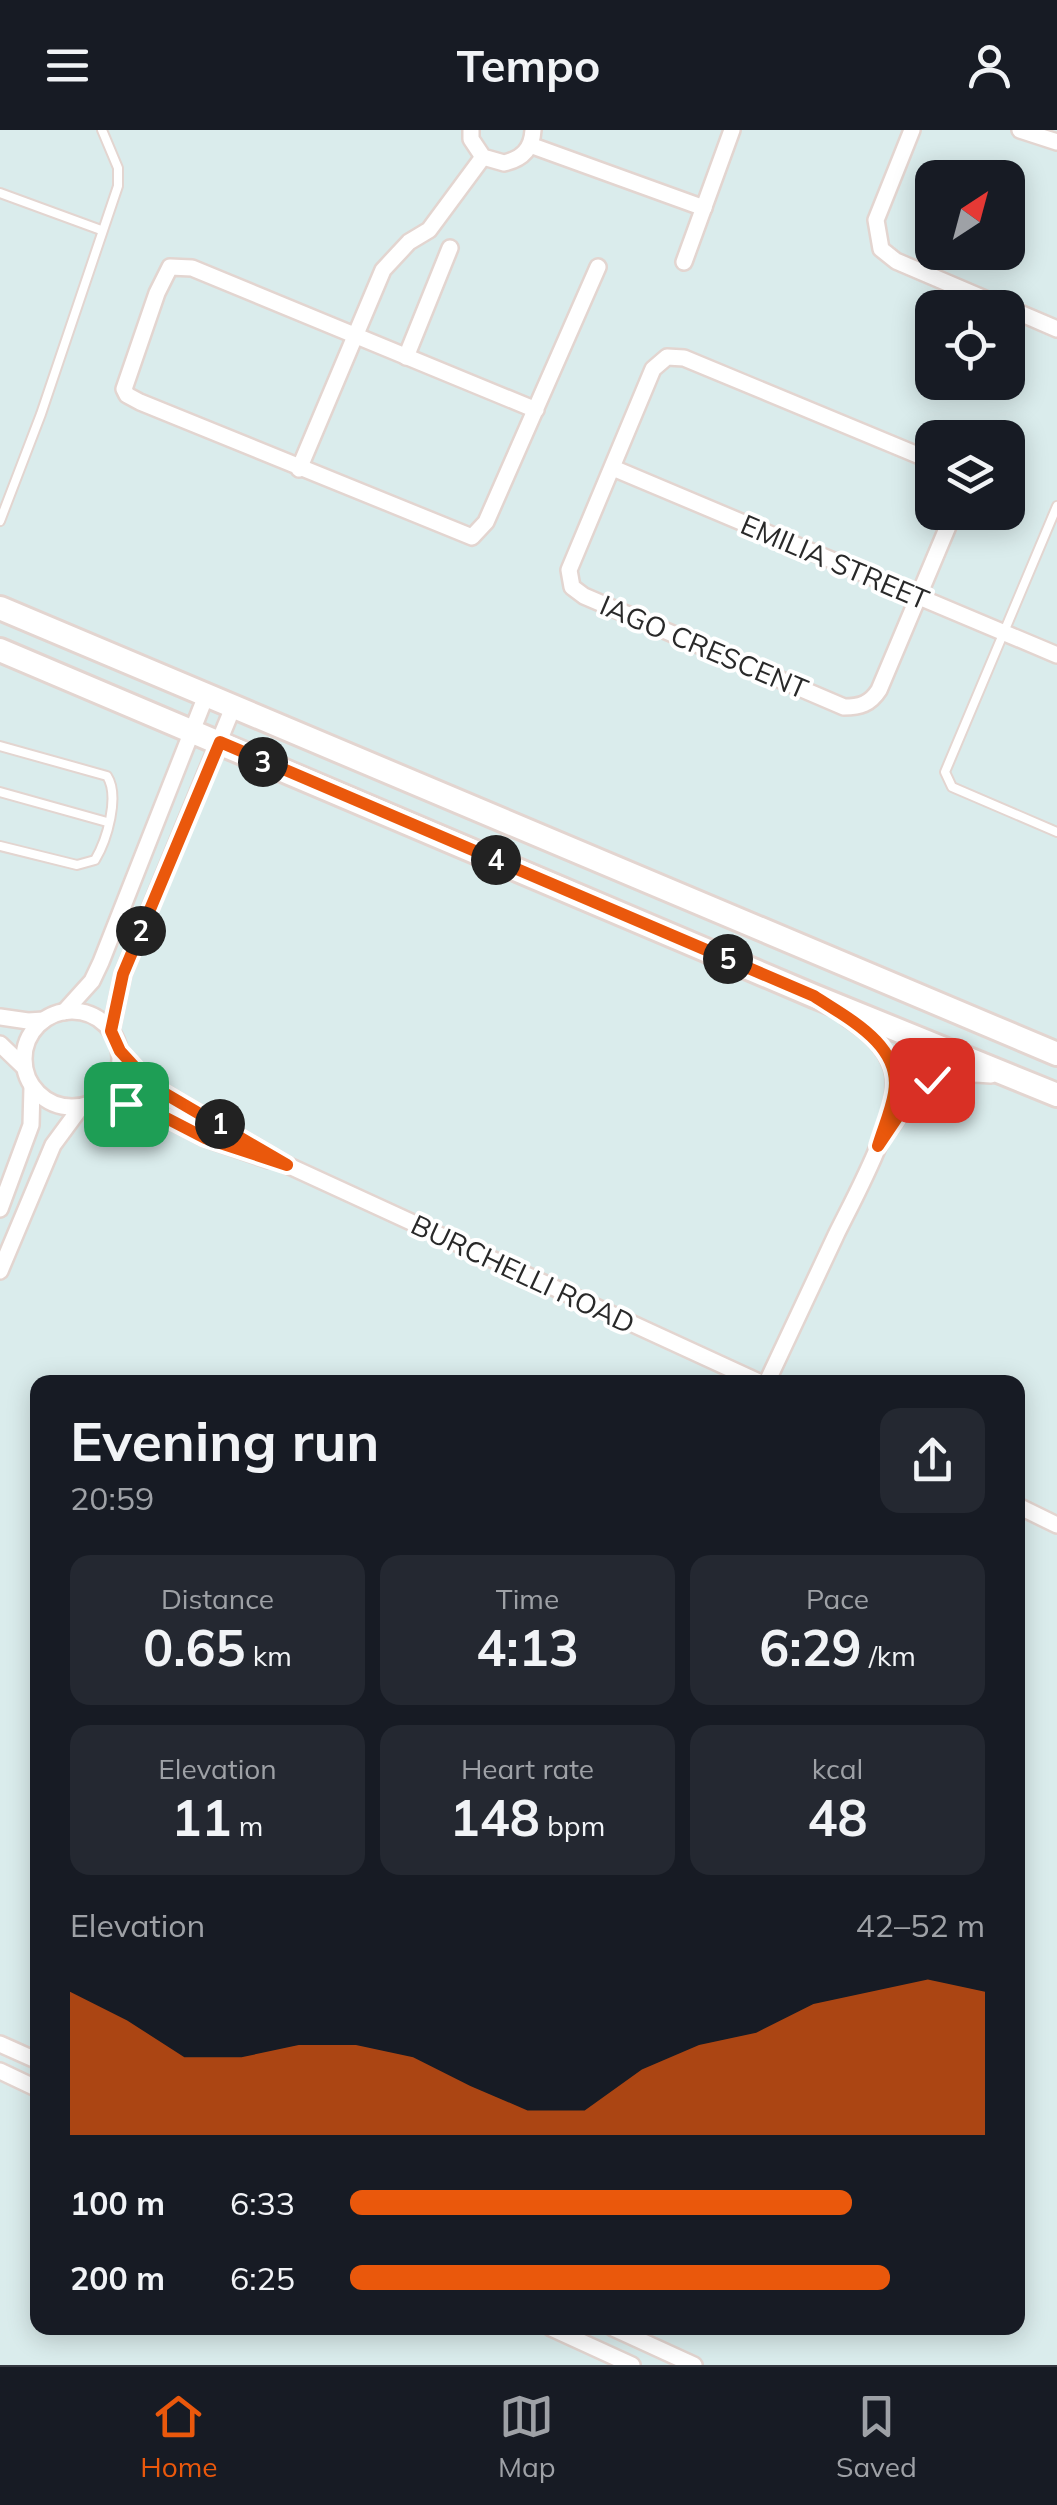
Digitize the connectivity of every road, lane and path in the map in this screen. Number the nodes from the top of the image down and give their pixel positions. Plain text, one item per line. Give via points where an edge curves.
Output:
1 (102, 130) edge
2 (470, 130) edge
3 (732, 130) edge
4 (912, 130) edge
5 (1020, 130) edge
6 (531, 138) edge
7 (1057, 142) edge
8 (483, 157) junction
9 (0, 192) edge
10 (704, 208) junction
11 (102, 230) junction
12 (450, 248) dead end
13 (684, 262) dead end
14 (598, 266) dead end
15 (964, 290) edge
16 (1025, 316) edge
17 (1057, 329) edge
18 (354, 334) junction
19 (406, 357) junction
20 (536, 410) junction
21 (915, 454) edge
22 (299, 468) junction
23 (612, 468) junction
24 (1057, 506) edge
25 (0, 521) edge
26 (946, 530) edge
27 (918, 597) junction
28 (0, 608) edge
29 (1005, 632) junction
30 (0, 650) edge
31 (1057, 654) edge
32 (207, 693) junction
33 (234, 704) junction
34 (192, 731) junction
35 (220, 742) junction
36 (0, 746) edge
37 (0, 792) edge
38 (107, 822) junction
39 (1057, 832) edge
40 (0, 846) edge
41 (814, 996) junction
42 (64, 1012) junction
43 (0, 1017) edge
44 (44, 1020) junction
45 (111, 1031) junction
46 (0, 1044) edge
47 (120, 1051) junction
48 (1057, 1054) edge
49 (24, 1067) junction
50 (1016, 1077) junction
51 (32, 1087) junction
52 (1057, 1096) edge
53 (86, 1106) junction
54 (878, 1146) junction
55 (287, 1165) junction
56 (0, 1210) edge
57 (0, 1270) edge
58 (744, 1375) edge
59 (770, 1375) edge
60 (1025, 1509) edge
61 (1057, 1525) edge
62 (0, 2044) edge
63 (30, 2057) edge
64 (0, 2071) edge
65 (30, 2085) edge
66 (567, 2335) edge
67 (628, 2335) edge
68 (632, 2365) edge
69 (694, 2365) edge

1 - 11 lane via 118,186
2 - 8 street
3 - 10 street
4 - 15 street via 876,220 881,248
5 - 7 street
6 - 8 street via 515,160
6 - 10 street
8 - 18 street via 429,230 383,270
9 - 11 lane
10 - 13 street
11 - 25 lane
12 - 19 street
14 - 20 street
16 - 17 street
18 - 19 street
18 - 22 street
18 - 22 street via 192,268 170,268 156,293 125,379 126,395
19 - 20 street
20 - 22 street via 486,522 472,537
21 - 23 street, IAGO CRESCENT via 676,356 653,369
23 - 27 street, EMILIA STREET
23 - 27 street, IAGO CRESCENT via 568,570 584,596 844,707 870,701 879,690
24 - 29 lane
26 - 27 street, IAGO CRESCENT
27 - 29 street, EMILIA STREET
28 - 32 main road
29 - 31 street, EMILIA STREET
29 - 39 lane via 945,778 952,787
30 - 34 main road
32 - 33 main road
32 - 34 street
33 - 35 street
33 - 48 main road
34 - 35 main road
34 - 42 street via 102,962
35 - 41 main road
35 - 45 street via 123,974
36 - 38 lane via 106,776 113,790
37 - 38 lane
38 - 40 lane via 95,860 76,865
41 - 50 main road
41 - 54 street via 857,1024 888,1056 895,1091
42 - 44 street
42 - 45 street via 85,1013
43 - 44 street
44 - 49 street via 26,1046
45 - 47 street
46 - 49 street
47 - 53 street via 115,1082
47 - 55 street, BURCHELLI ROAD via 152,1086
49 - 51 street
50 - 52 main road
50 - 54 street via 956,1072 932,1080 913,1094
51 - 53 street via 59,1106
51 - 56 street via 32,1125
53 - 55 street, BURCHELLI ROAD via 143,1106 218,1143
53 - 57 street via 52,1145
54 - 59 street
55 - 58 street, BURCHELLI ROAD
60 - 61 street
62 - 63 street
64 - 65 street
66 - 68 street
67 - 69 street

